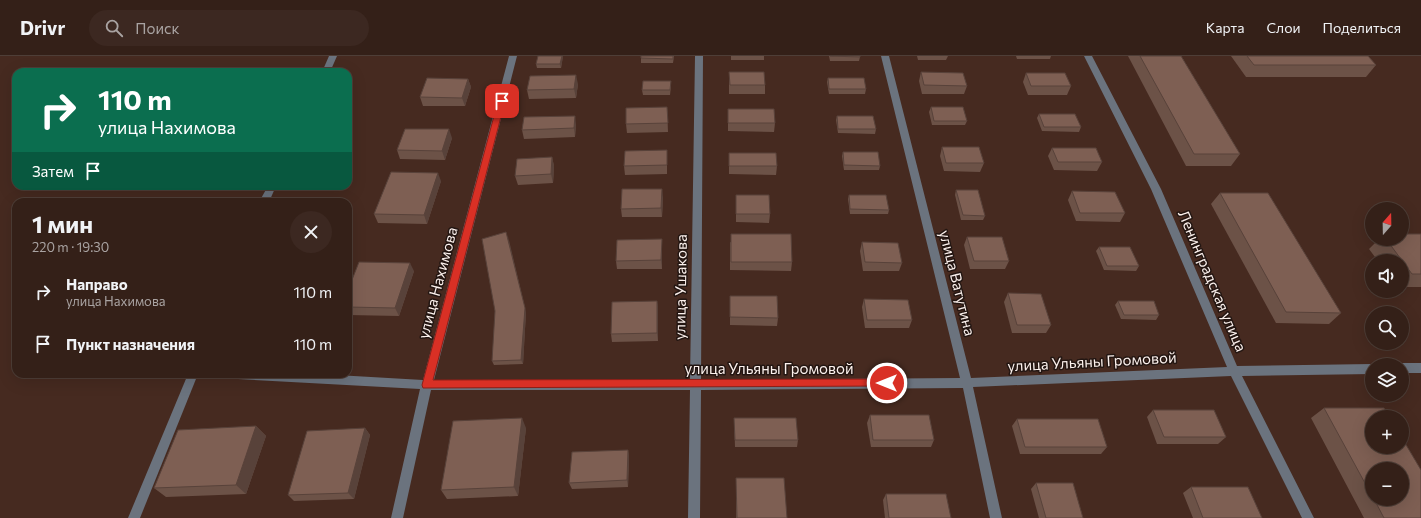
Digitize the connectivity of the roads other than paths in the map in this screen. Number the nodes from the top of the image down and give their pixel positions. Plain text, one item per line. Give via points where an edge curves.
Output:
1 (333, 56) edge
2 (513, 56) edge
3 (699, 56) edge
4 (884, 56) edge
5 (1088, 56) edge
6 (328, 68) edge
7 (1409, 368) edge
8 (1421, 368) edge
9 (1365, 369) edge
10 (1234, 371) junction
11 (190, 378) edge
12 (307, 378) edge
13 (967, 383) junction
14 (696, 384) junction
15 (427, 385) junction
16 (134, 518) edge
17 (398, 518) edge
18 (694, 518) edge
19 (996, 518) edge
20 (1308, 518) edge

1 - 6 street
2 - 15 street, улица Нахимова
3 - 14 street, улица Ушакова
4 - 13 street, улица Ватутина
5 - 10 street, Ленинградская улица via 1156,189
7 - 8 street
9 - 10 street, улица Ульяны Громовой
10 - 13 street, улица Ульяны Громовой
10 - 20 street, Ленинградская улица
11 - 16 street
12 - 15 street, улица Ульяны Громовой
13 - 14 street, улица Ульяны Громовой
13 - 19 street, улица Ватутина
14 - 15 street, улица Ульяны Громовой
14 - 18 street, улица Ушакова
15 - 17 street, улица Нахимова

